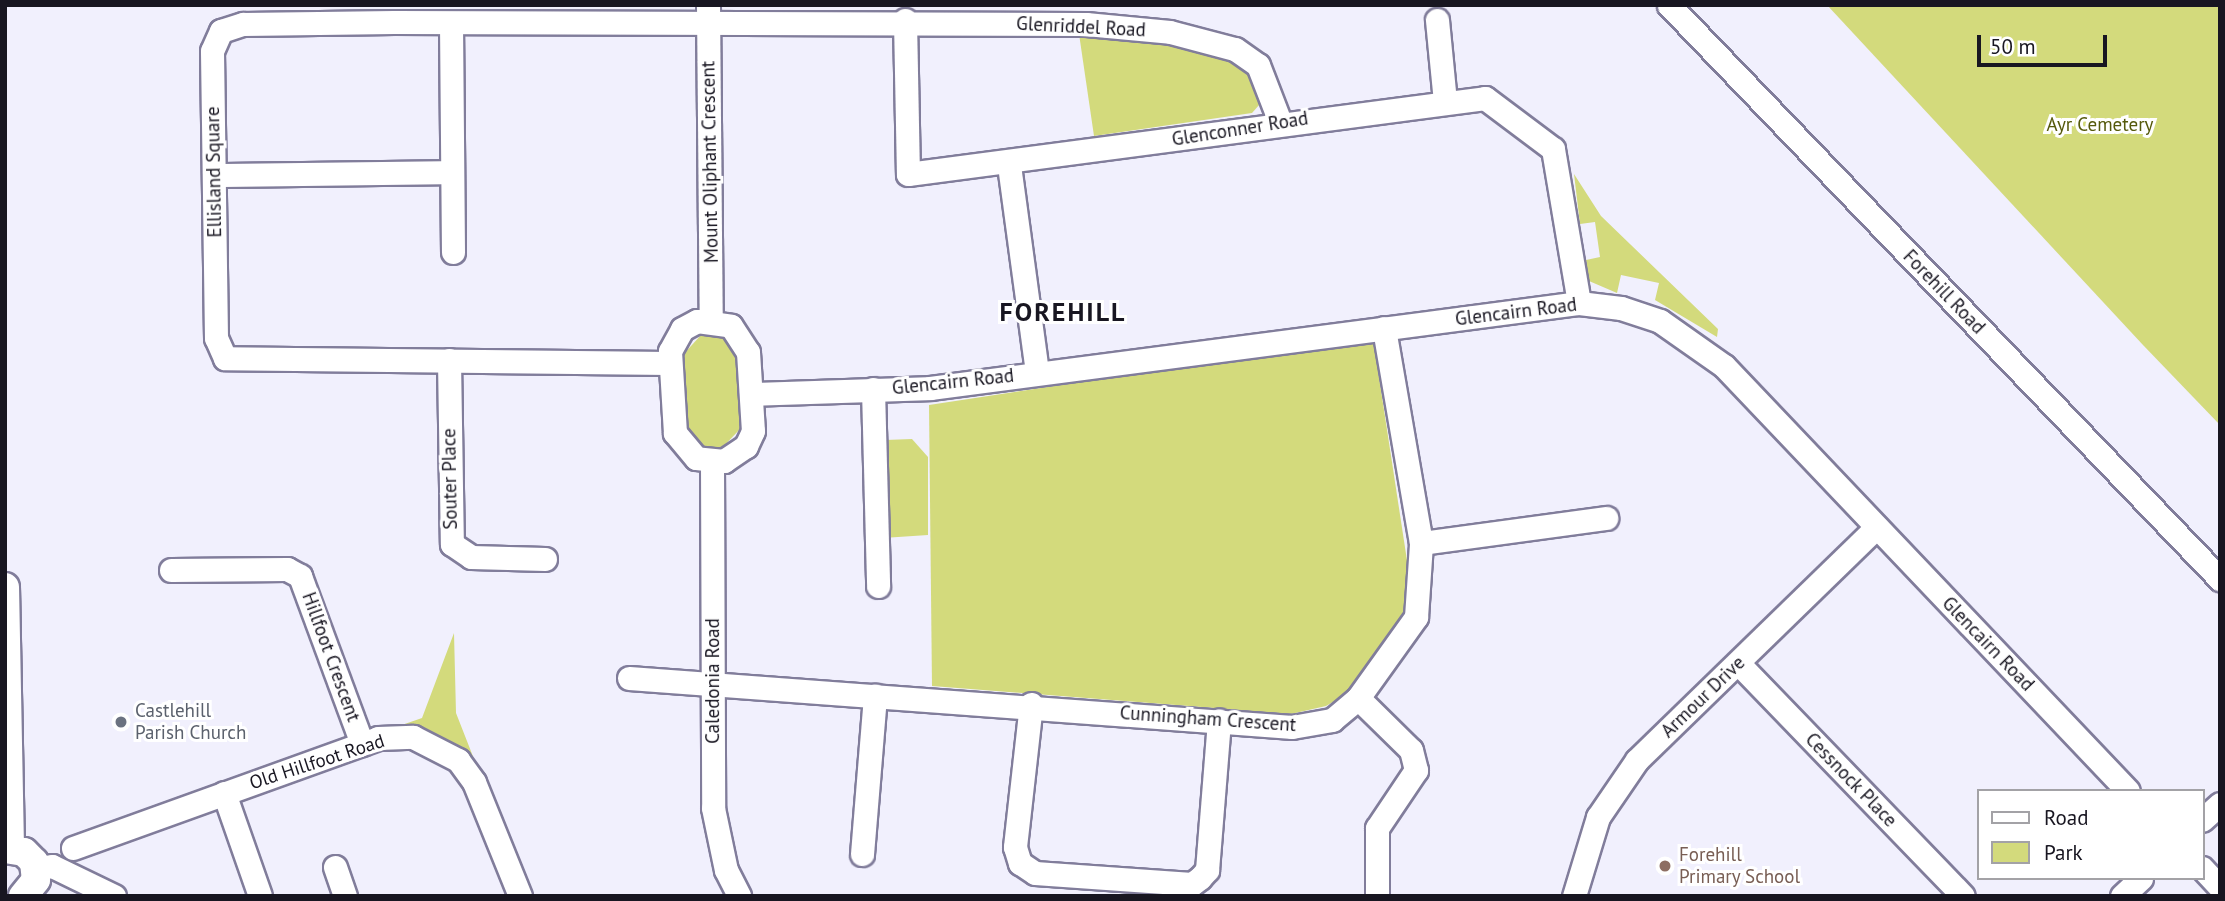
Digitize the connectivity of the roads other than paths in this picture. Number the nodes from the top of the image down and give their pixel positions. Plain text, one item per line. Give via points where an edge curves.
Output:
1 (1669, 5) edge
2 (708, 13) edge
3 (905, 20) junction
4 (1437, 20) dead end
5 (451, 23) junction
6 (1446, 101) junction
7 (1280, 122) junction
8 (1009, 165) junction
9 (450, 172) junction
10 (214, 175) junction
11 (453, 252) dead end
12 (1579, 303) junction
13 (712, 320) junction
14 (1384, 328) junction
15 (449, 360) junction
16 (669, 363) junction
17 (1037, 373) junction
18 (873, 389) junction
19 (751, 394) junction
20 (712, 463) junction
21 (1606, 518) dead end
22 (1877, 527) junction
23 (1421, 543) junction
24 (545, 559) dead end
25 (171, 571) dead end
26 (2220, 579) edge
27 (5, 586) edge
28 (878, 586) dead end
29 (1739, 664) junction
30 (629, 677) dead end
31 (714, 680) junction
32 (875, 696) junction
33 (1358, 698) junction
34 (1031, 704) junction
35 (1219, 720) junction
36 (362, 744) junction
37 (2126, 789) edge
38 (224, 793) junction
39 (2220, 804) edge
40 (2204, 818) edge
41 (73, 848) dead end
42 (8, 849) edge
43 (862, 854) dead end
44 (335, 867) dead end
45 (36, 868) junction
46 (2204, 870) edge
47 (2139, 880) edge
48 (2220, 887) edge
49 (23, 896) edge
50 (114, 896) edge
51 (260, 896) edge
52 (345, 896) edge
53 (520, 896) edge
54 (739, 896) edge
55 (1377, 896) edge
56 (1574, 896) edge
57 (1963, 896) edge
58 (2122, 896) edge

1 - 26 street, Forehill Road
2 - 3 street, Glenriddel Road
2 - 5 street, Ellisland Square
2 - 13 street, Mount Oliphant Crescent
3 - 7 street, Glenriddel Road via 1086,24 1212,41 1258,65
3 - 8 street, Glenconner Road via 908,174
4 - 6 street
5 - 9 street
5 - 10 street, Ellisland Square via 243,24 221,32 212,51
6 - 7 street, Glenconner Road
6 - 12 street, Glenconner Road via 1485,98 1553,149
7 - 8 street, Glenconner Road
8 - 17 street
9 - 10 street
9 - 11 street
10 - 15 street, Ellisland Square via 216,338 225,358
12 - 14 street, Glencairn Road
12 - 22 street, Glencairn Road via 1660,321 1694,342
13 - 16 street via 682,329
13 - 19 street via 732,326 745,342
14 - 17 street, Glencairn Road
14 - 23 street, Cunningham Crescent
15 - 16 street, Ellisland Square
15 - 24 street, Souter Place via 452,544 471,557
16 - 20 street via 679,442
17 - 18 street, Glencairn Road
18 - 19 street, Glencairn Road
18 - 28 street
19 - 20 street via 753,431 746,446
20 - 31 street, Caledonia Road
21 - 23 street
22 - 29 street, Armour Drive
22 - 37 street, Glencairn Road
23 - 33 street, Cunningham Crescent via 1416,617
25 - 36 street, Hillfoot Crescent via 287,569 300,576
27 - 42 main road
29 - 56 street, Armour Drive via 1637,760 1598,817
29 - 57 street, Cessnock Place
30 - 31 street, Cunningham Crescent
31 - 32 street, Cunningham Crescent
31 - 54 street, Caledonia Road via 713,808 726,870
32 - 34 street, Cunningham Crescent
32 - 43 street
33 - 35 street, Cunningham Crescent via 1315,726
33 - 55 street via 1411,750 1416,770 1377,828
34 - 35 street, Cunningham Crescent
34 - 35 street via 1015,847 1020,863 1035,873 1192,884 1207,870
36 - 38 street, Old Hillfoot Road
36 - 53 street, Old Hillfoot Road via 413,737 457,760 484,803
38 - 41 street, Old Hillfoot Road
38 - 51 street
39 - 40 street
42 - 45 main road via 29,856
44 - 52 street
45 - 49 main road via 33,886
45 - 50 street via 52,866
46 - 48 street
47 - 58 street

